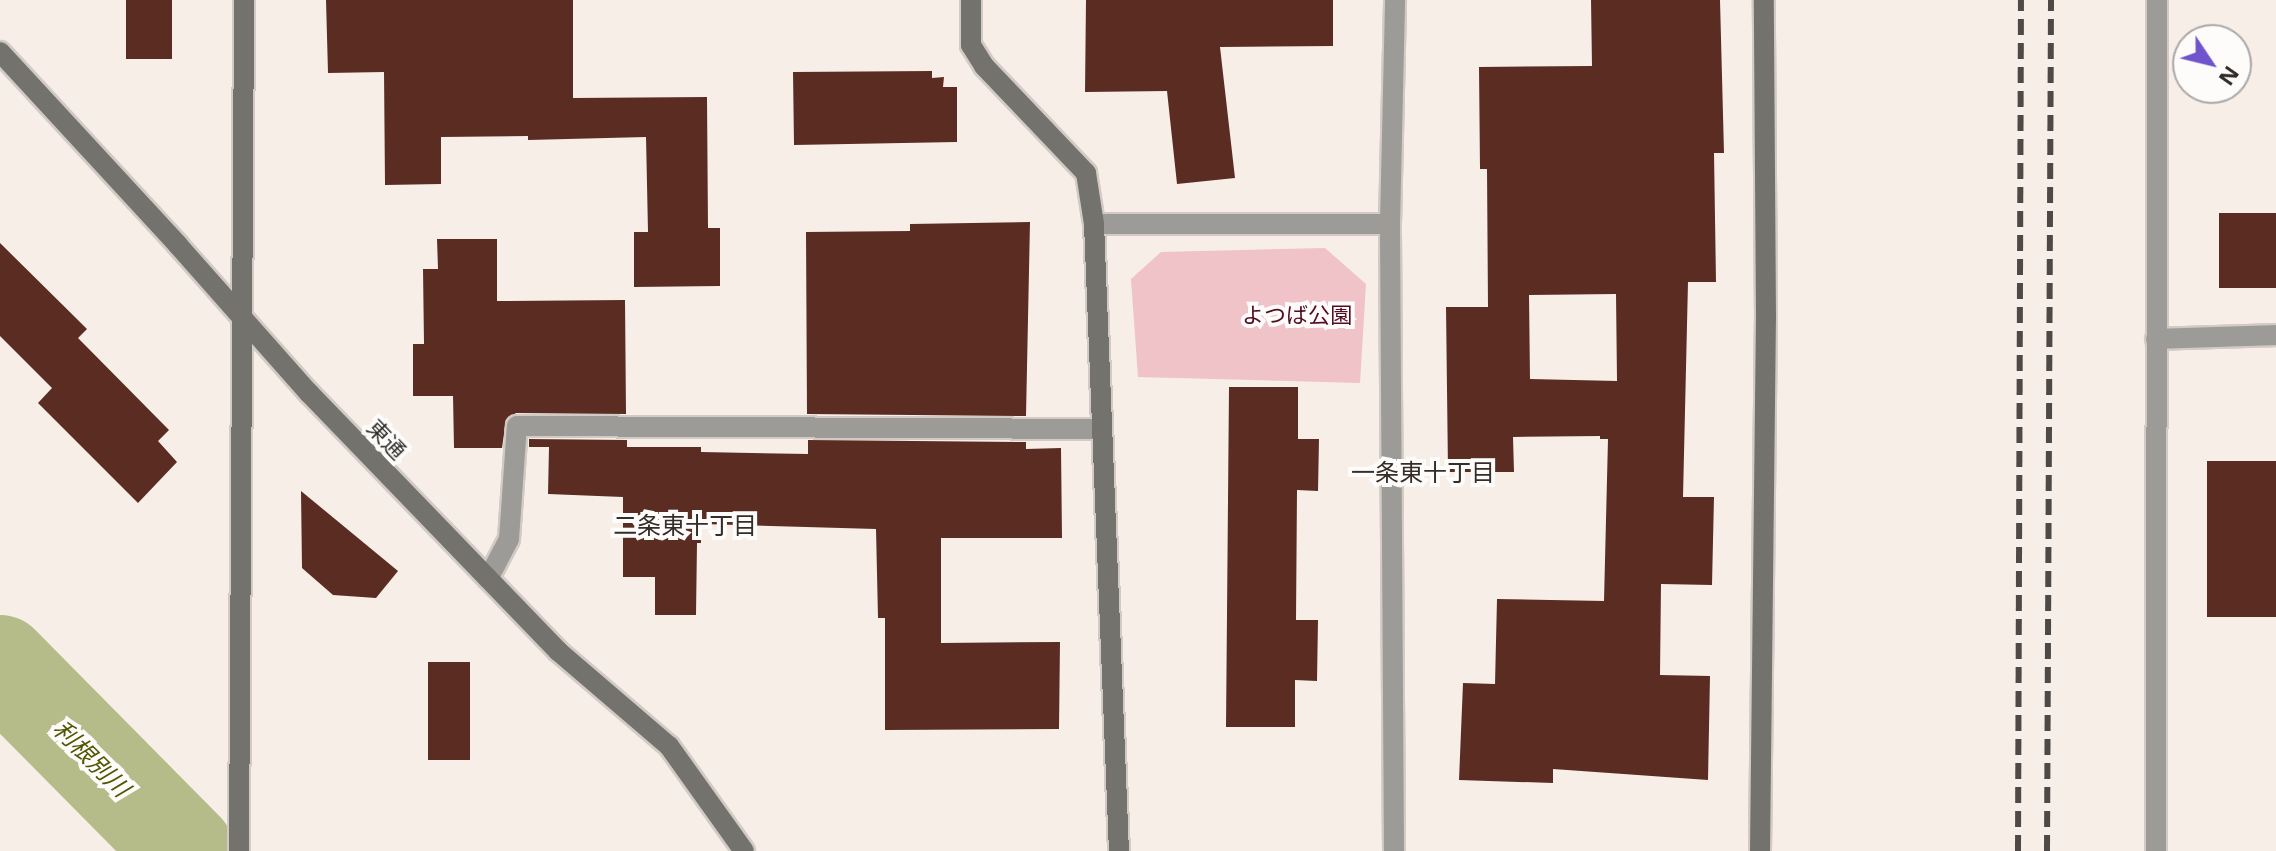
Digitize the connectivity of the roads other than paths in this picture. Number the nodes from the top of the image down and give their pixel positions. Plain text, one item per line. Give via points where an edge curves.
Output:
1 (244, 0) edge
2 (971, 0) edge
3 (1395, 0) edge
4 (1764, 0) edge
5 (2157, 0) edge
6 (0, 52) edge
7 (1094, 224) junction
8 (1390, 224) junction
9 (240, 317) junction
10 (2276, 335) edge
11 (2156, 339) junction
12 (1102, 429) junction
13 (488, 579) junction
14 (239, 851) edge
15 (744, 851) edge
16 (1119, 851) edge
17 (1394, 851) edge
18 (1760, 851) edge
19 (2156, 851) edge

1 - 9 street
2 - 7 street via 971,45 984,66 1086,173
3 - 8 street
4 - 18 street
5 - 11 street
6 - 9 street, 東通
7 - 8 street
7 - 12 street
8 - 17 street
9 - 13 street, 東通
9 - 14 street
10 - 11 street
11 - 19 street
12 - 13 street via 517,426 509,539
12 - 16 street
13 - 15 street, 東通 via 558,651 669,746

